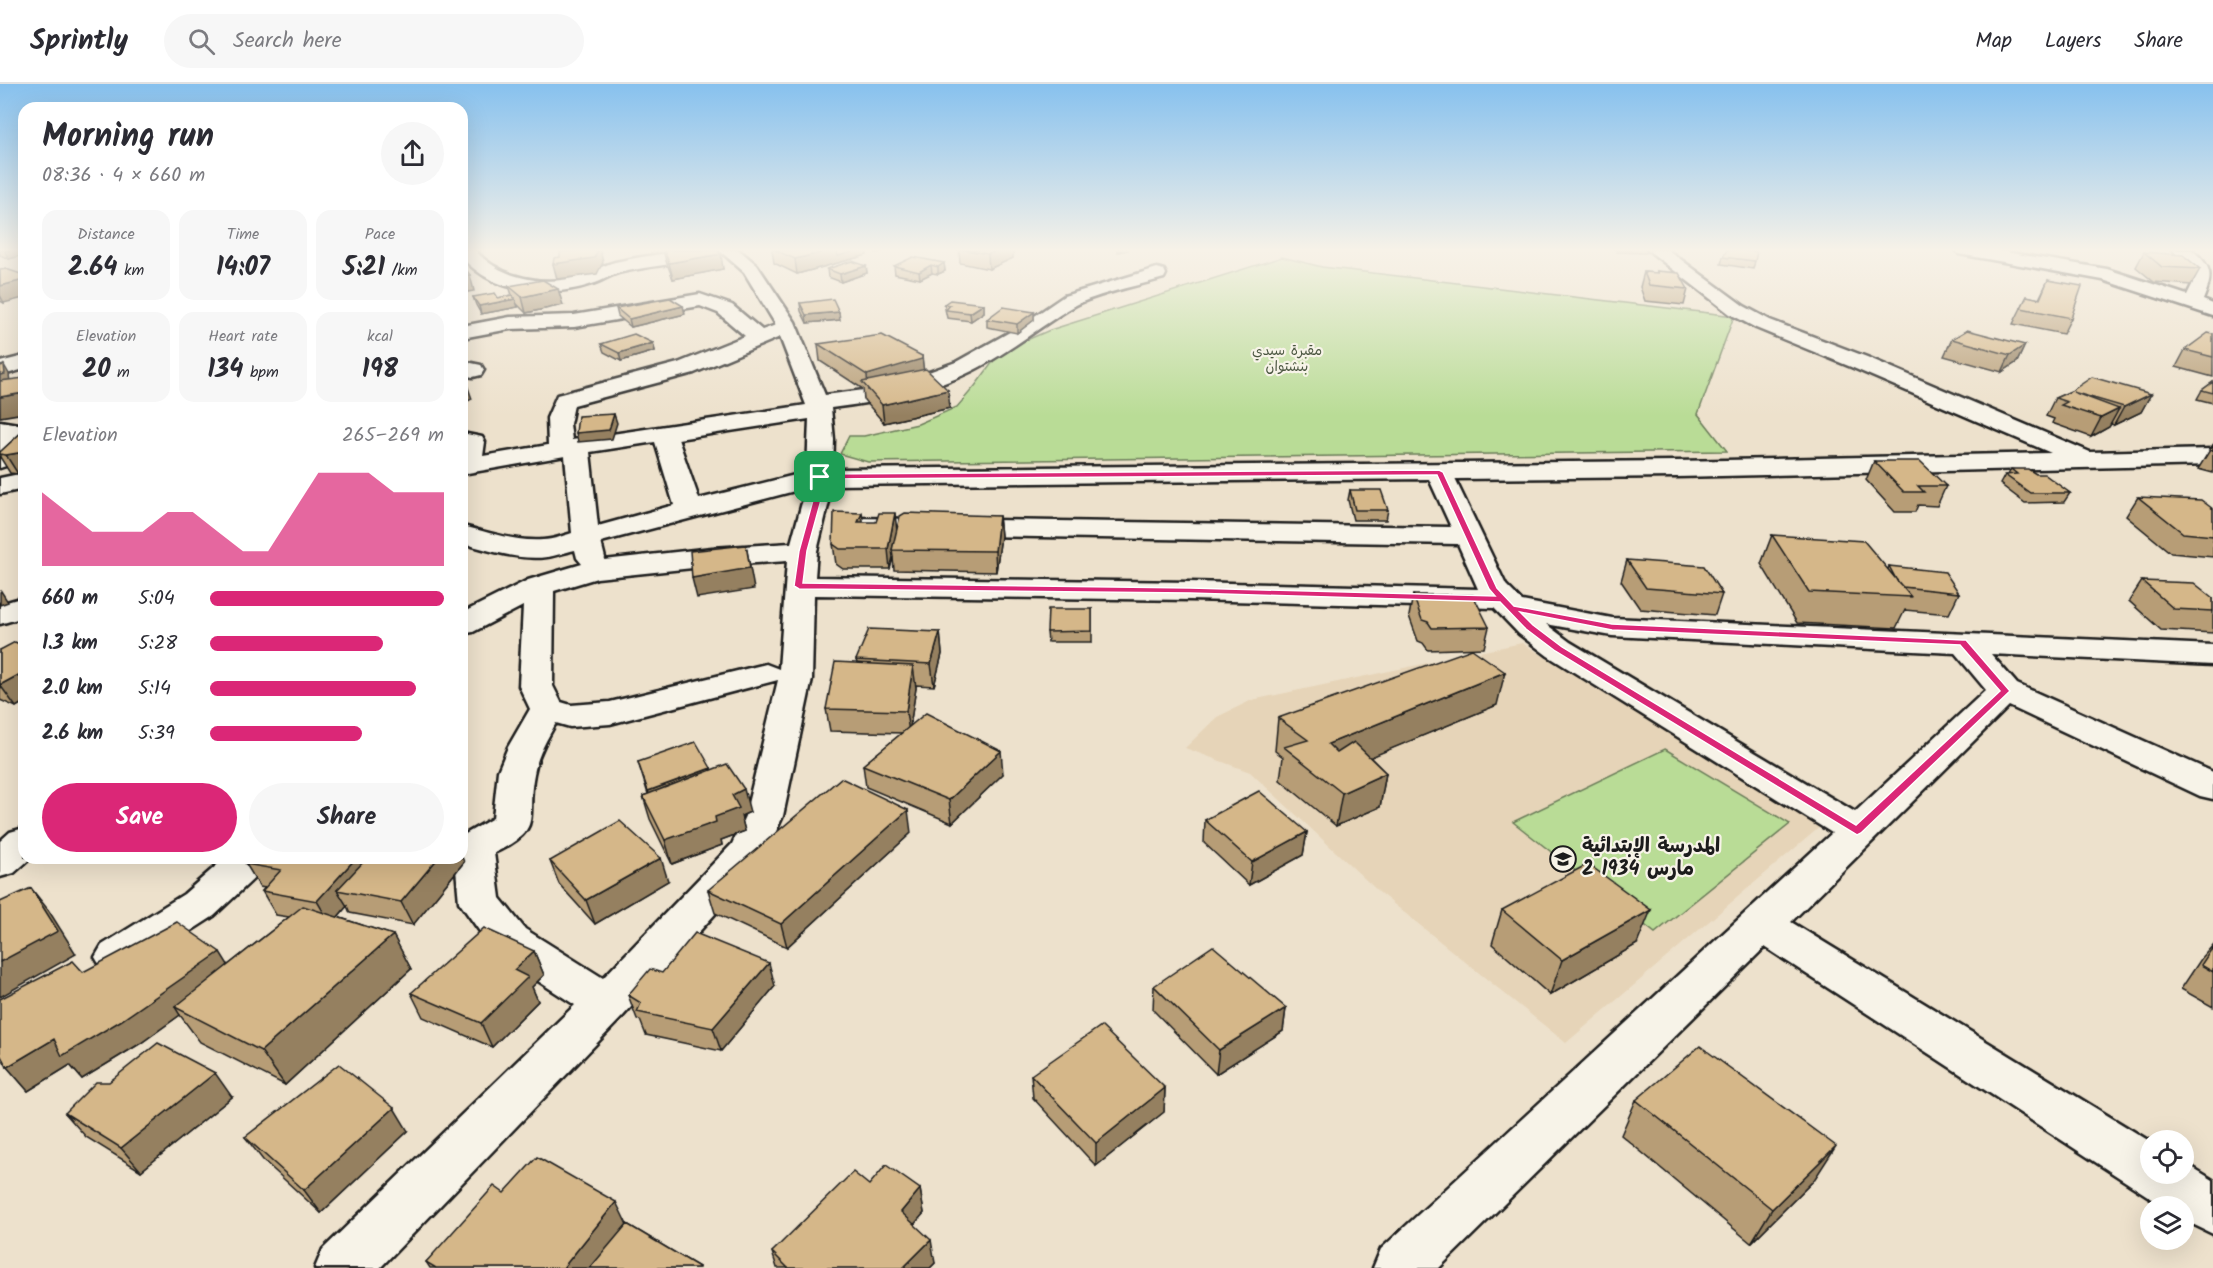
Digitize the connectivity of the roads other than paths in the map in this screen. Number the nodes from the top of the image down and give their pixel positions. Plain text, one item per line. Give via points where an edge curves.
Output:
1 (668, 305) edge
2 (720, 305) edge
3 (763, 305) edge
4 (1063, 305) edge
5 (1731, 305) edge
6 (2199, 305) edge
7 (2213, 310) edge
8 (468, 331) edge
9 (772, 332) junction
10 (18, 364) edge
11 (0, 369) edge
12 (819, 407) junction
13 (0, 428) edge
14 (664, 434) junction
15 (468, 441) edge
16 (569, 448) junction
17 (468, 457) edge
18 (2213, 457) edge
19 (0, 460) edge
20 (2090, 461) junction
21 (468, 465) edge
22 (1439, 472) junction
23 (820, 477) junction
24 (18, 482) edge
25 (0, 486) edge
26 (987, 502) junction
27 (689, 509) junction
28 (468, 535) edge
29 (1469, 536) junction
30 (586, 538) junction
31 (804, 554) junction
32 (594, 570) junction
33 (539, 586) junction
34 (1507, 603) junction
35 (18, 608) edge
36 (0, 615) edge
37 (468, 622) edge
38 (1963, 642) junction
39 (2213, 655) edge
40 (766, 674) dead end
41 (2005, 691) junction
42 (548, 709) junction
43 (2213, 787) edge
44 (1857, 831) junction
45 (18, 847) edge
46 (0, 863) edge
47 (244, 864) edge
48 (1761, 924) junction
49 (80, 979) edge
50 (607, 1003) junction
51 (2140, 1163) edge
52 (2173, 1184) edge
53 (2213, 1209) edge
54 (342, 1268) edge
55 (1400, 1268) edge

1 - 8 street via 574,321 510,323
2 - 9 street
3 - 9 street
4 - 12 street via 964,367 912,386
5 - 20 street via 1763,324
6 - 7 street
9 - 12 street
9 - 16 street via 686,368 565,400 557,434
10 - 11 street
12 - 14 street
12 - 23 street
13 - 19 street via 9,429
14 - 16 street
14 - 27 street
15 - 17 street via 473,442
16 - 21 street
16 - 30 street
18 - 20 street
20 - 22 street
22 - 26 street
22 - 29 street
23 - 26 street
23 - 27 street
23 - 31 street
24 - 25 street
26 - 29 street
26 - 31 street
27 - 30 street
28 - 30 street via 527,549 546,549
29 - 34 street via 1493,589
30 - 32 street
31 - 32 street via 712,557
31 - 34 street via 1190,591
31 - 50 street via 795,679 764,816 748,852
32 - 33 street
33 - 37 street
33 - 42 street via 536,686
34 - 38 street via 1612,627
34 - 44 street via 1559,649
35 - 36 street
38 - 39 street
38 - 41 street
40 - 42 street via 610,713 570,716
41 - 43 street
41 - 44 street
42 - 50 street via 515,772 510,825 473,847 480,902 510,940
44 - 48 street
45 - 46 street
47 - 49 street via 199,905
48 - 51 street
48 - 55 street
50 - 54 street
52 - 53 street

